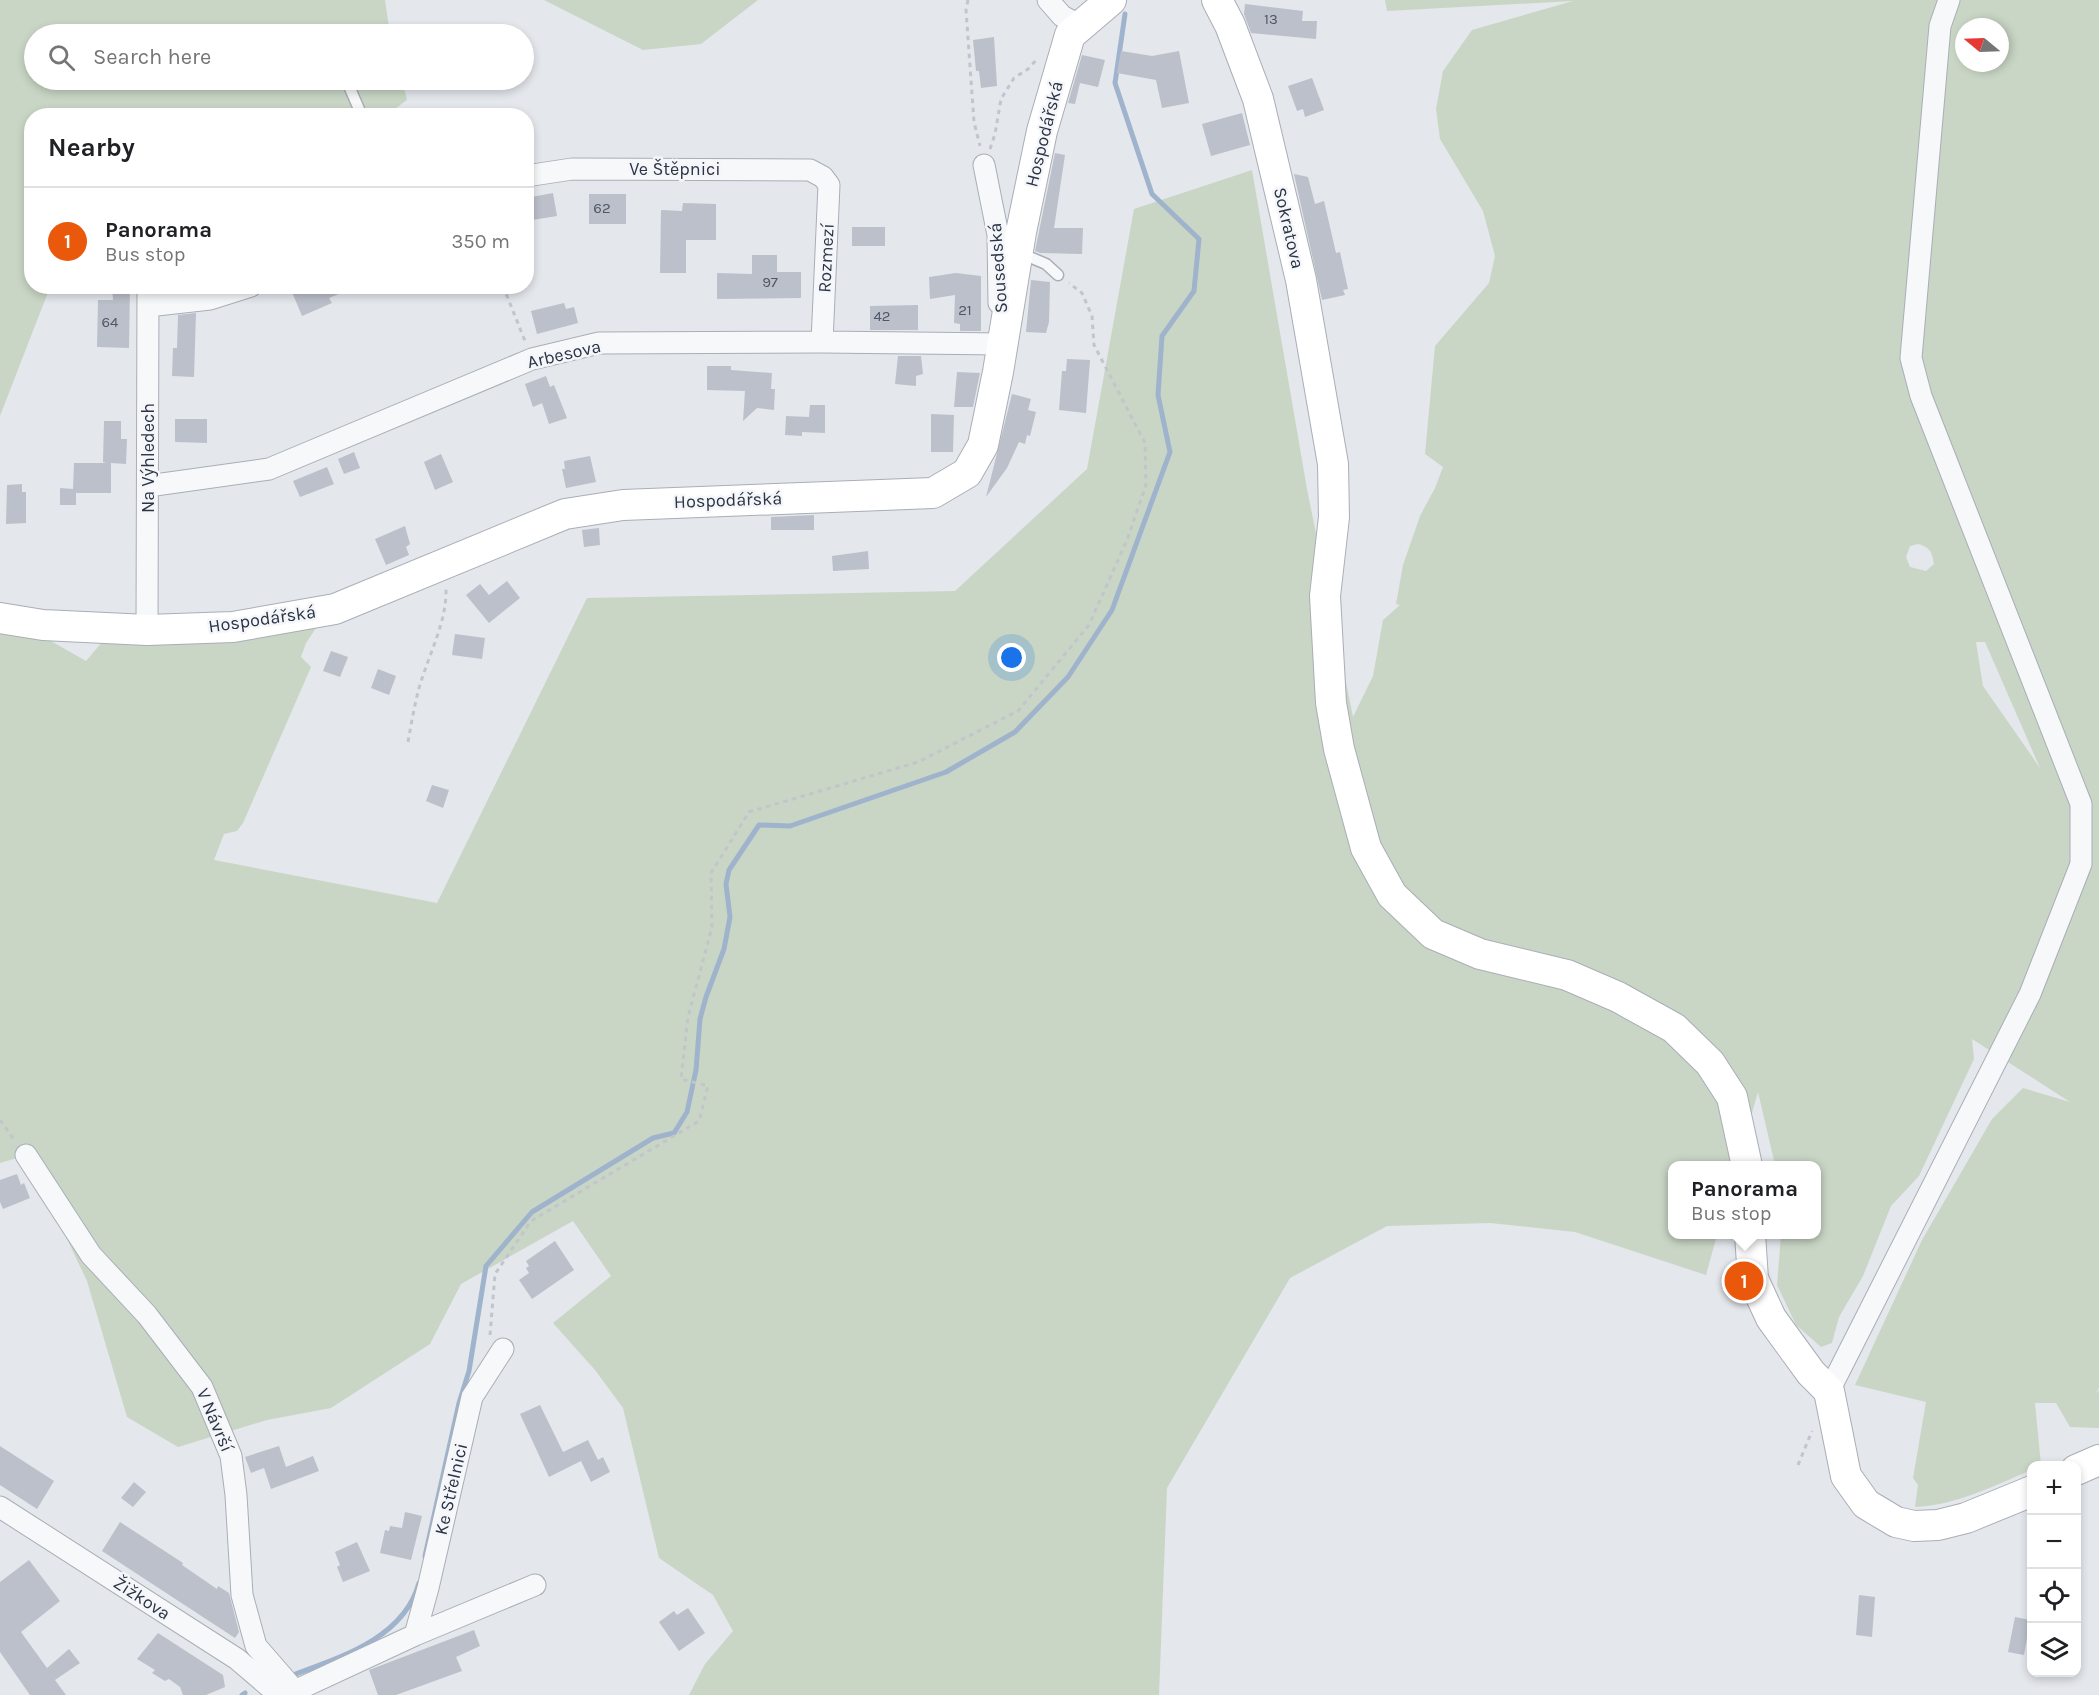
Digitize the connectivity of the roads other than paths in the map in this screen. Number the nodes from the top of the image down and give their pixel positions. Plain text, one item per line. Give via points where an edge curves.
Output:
1 (1048, 0) edge
2 (1111, 0) edge
3 (1217, 0) edge
4 (1949, 0) edge
5 (1081, 26) junction
6 (351, 90) edge
7 (359, 108) edge
8 (984, 165) road end
9 (534, 175) edge
10 (823, 177) joint
11 (1018, 252) junction
12 (1058, 275) road end
13 (225, 294) edge
14 (148, 296) edge
15 (1004, 340) junction
16 (822, 342) junction
17 (148, 486) junction
18 (0, 618) edge
19 (147, 630) junction
20 (26, 1155) road end
21 (1746, 1161) edge
22 (1750, 1239) edge
23 (496, 1343) road end
24 (1829, 1390) junction
25 (2099, 1460) edge
26 (2081, 1468) edge
27 (2027, 1493) edge
28 (0, 1507) edge
29 (535, 1585) dead end
30 (414, 1635) junction
31 (287, 1694) edge

1 - 5 street via 1062,16
2 - 5 street, Hospodářská
3 - 21 street, Sokratova via 1258,99 1302,280 1333,464 1334,517 1325,596 1331,703 1366,848 1392,895 1433,934 1480,954 1567,975 1674,1028 1710,1063 1732,1097
4 - 24 street via 1940,26 1911,358 1921,396 2081,804 2081,864 2030,994
5 - 11 street, Hospodářská via 1070,35 1042,131
6 - 7 lane
8 - 15 street, Sousedská via 998,235
9 - 10 street, Ve Štěpnici via 573,169 810,170
10 - 16 street, Rozmezí via 829,185
11 - 12 lane via 1046,264
11 - 15 street, Hospodářská
13 - 14 street via 210,299
14 - 17 street, Na Výhledech
15 - 16 street, Arbesova
15 - 19 street, Hospodářská via 983,445 967,473 933,493 623,505 565,514 335,609 233,627
16 - 17 street, Arbesova via 598,343 532,359 269,469
17 - 19 street, Na Výhledech
18 - 19 street, Hospodářská via 43,625
20 - 31 street, V Návrší via 91,1255 147,1315 202,1387 231,1456 242,1595 256,1646
22 - 24 street via 1753,1279 1771,1318 1811,1373
23 - 30 street, Ke Střelnici via 472,1397
24 - 27 street via 1846,1476 1866,1504 1896,1522 1938,1525
25 - 26 street
28 - 31 street, Žižkova
29 - 30 street
30 - 31 street

